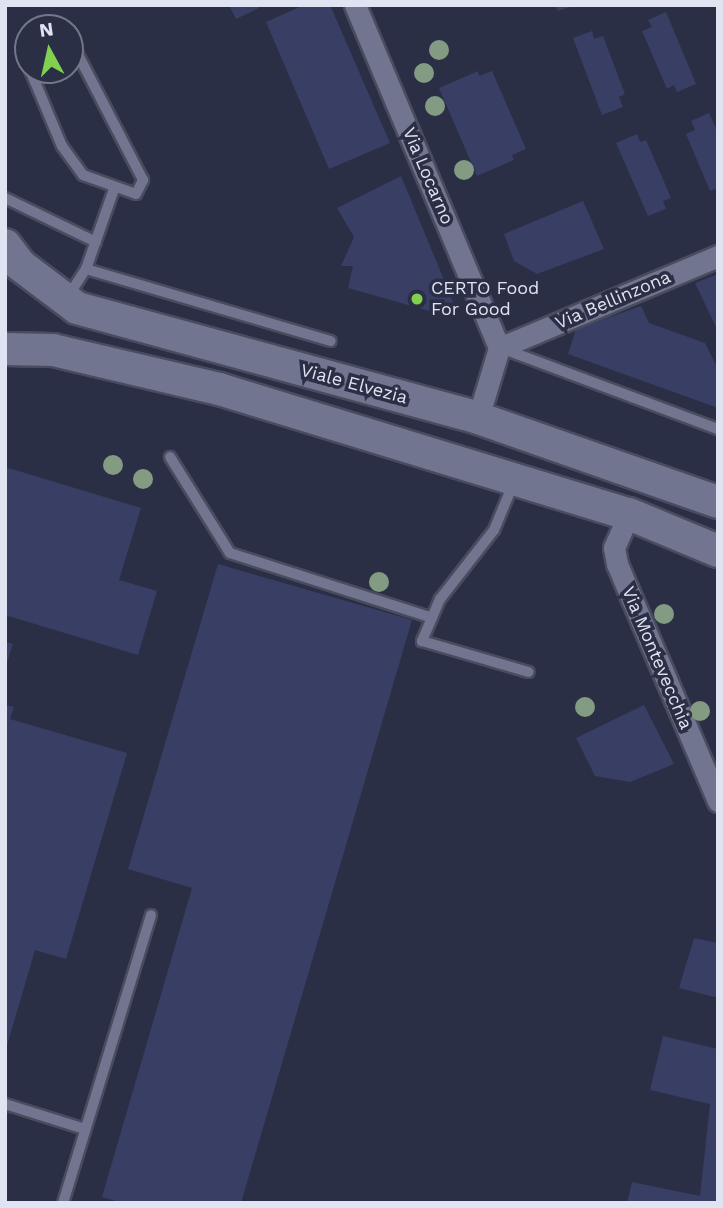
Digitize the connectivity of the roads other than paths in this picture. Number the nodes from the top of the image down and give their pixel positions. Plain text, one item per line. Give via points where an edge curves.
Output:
1 (355, 5) edge
2 (84, 66) edge
3 (36, 84) edge
4 (114, 189) junction
5 (5, 198) edge
6 (96, 242) junction
7 (5, 245) edge
8 (718, 256) edge
9 (86, 269) junction
10 (66, 299) junction
11 (331, 341) dead end
12 (499, 348) junction
13 (5, 349) edge
14 (478, 418) junction
15 (718, 429) edge
16 (170, 457) dead end
17 (514, 480) junction
18 (718, 502) edge
19 (629, 514) junction
20 (718, 551) edge
21 (432, 618) junction
22 (529, 672) dead end
23 (718, 801) edge
24 (151, 915) dead end
25 (5, 1104) edge
26 (85, 1129) junction
27 (64, 1203) edge

1 - 12 street, Via Locarno
2 - 4 lane via 143,180 136,194
3 - 4 lane via 62,146 83,175
4 - 6 lane
5 - 6 lane
6 - 9 lane
7 - 10 main road, Viale Elvezia via 20,265
8 - 12 street, Via Bellinzona
9 - 10 lane
9 - 11 lane
10 - 14 main road, Viale Elvezia via 77,307 139,326
12 - 14 street
12 - 15 lane
13 - 17 main road via 53,350 219,389
14 - 18 main road, Viale Elvezia
16 - 21 lane via 230,553
17 - 19 main road
17 - 21 lane via 494,530 440,599
19 - 20 main road
19 - 23 street, Via Montevecchia via 614,548 617,564
21 - 22 lane via 422,641
24 - 26 lane
25 - 26 lane
26 - 27 lane

